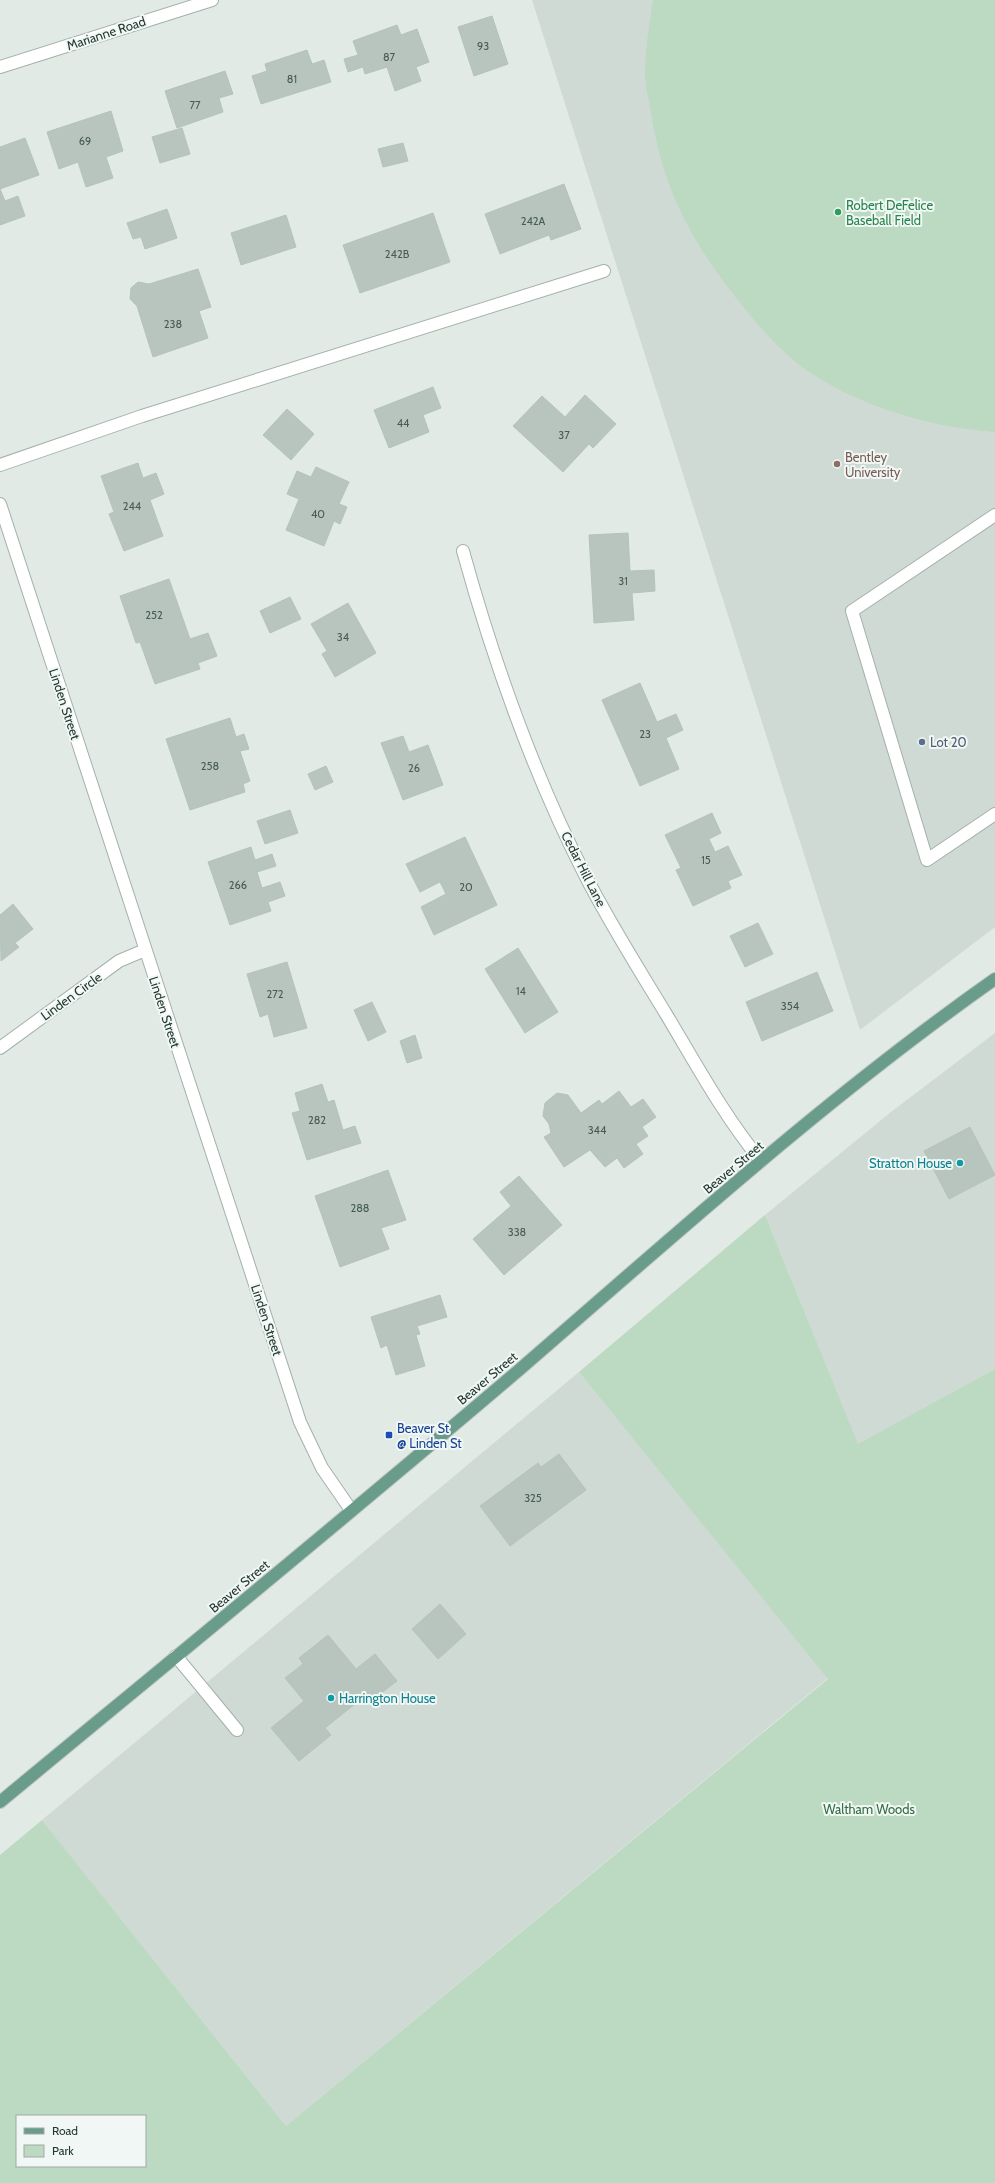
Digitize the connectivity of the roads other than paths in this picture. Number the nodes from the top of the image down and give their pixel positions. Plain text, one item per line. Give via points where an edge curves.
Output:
1 (212, 0) edge
2 (0, 67) edge
3 (604, 271) dead end
4 (0, 465) edge
5 (0, 504) edge
6 (995, 516) edge
7 (5, 534) edge
8 (463, 551) dead end
9 (995, 814) edge
10 (145, 950) junction
11 (995, 979) edge
12 (0, 1048) edge
13 (761, 1161) junction
14 (351, 1510) junction
15 (176, 1656) junction
16 (237, 1730) dead end
17 (0, 1802) edge

1 - 2 street, Marianne Road
3 - 4 street via 142,416
5 - 7 street, Linden Street
6 - 9 street via 852,611 927,860
7 - 10 street, Linden Street
8 - 13 street, Cedar Hill Lane via 514,716 586,876 720,1105
10 - 12 street, Linden Circle via 119,961
10 - 14 street, Linden Street via 300,1422 322,1468
11 - 13 main road, Beaver Street via 885,1061
13 - 14 main road, Beaver Street
14 - 15 main road, Beaver Street
15 - 16 street
15 - 17 main road, Beaver Street

